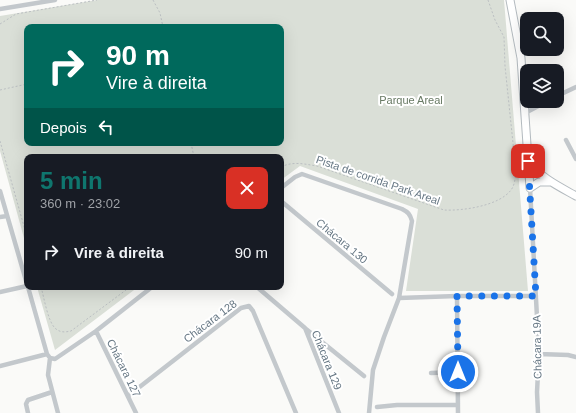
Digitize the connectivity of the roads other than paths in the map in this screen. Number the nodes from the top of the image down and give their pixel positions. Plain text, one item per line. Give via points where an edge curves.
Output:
1 (55, 0) edge
2 (510, 0) edge
3 (37, 1) edge
4 (0, 9) edge
5 (576, 87) edge
6 (564, 93) edge
7 (535, 108) edge
8 (525, 113) junction
9 (566, 140) dead end
10 (576, 159) edge
11 (528, 161) junction
12 (550, 182) junction
13 (284, 186) edge
14 (530, 188) junction
15 (0, 191) edge
16 (576, 196) edge
17 (284, 204) edge
18 (6, 216) junction
19 (0, 218) edge
20 (24, 276) edge
21 (24, 287) edge
22 (28, 290) edge
23 (148, 290) edge
24 (261, 290) edge
25 (0, 292) edge
26 (392, 294) dead end
27 (457, 296) junction
28 (536, 296) junction
29 (399, 298) junction
30 (305, 328) junction
31 (96, 331) junction
32 (539, 354) junction
33 (49, 356) junction
34 (576, 357) edge
35 (0, 366) edge
36 (458, 372) junction
37 (431, 373) dead end
38 (364, 376) dead end
39 (52, 392) junction
40 (128, 396) junction
41 (458, 405) junction
42 (377, 407) dead end
43 (28, 413) edge
44 (58, 413) edge
45 (136, 413) edge
46 (296, 413) edge
47 (339, 413) edge
48 (369, 413) edge
49 (458, 413) edge
50 (538, 413) edge

1 - 3 street
2 - 8 street, Chácara 19A via 521,58
3 - 4 street
5 - 6 street
7 - 8 street
8 - 11 street, Chácara 19A
9 - 10 street
11 - 12 street
11 - 14 street, Chácara 19A
12 - 14 street via 539,182
12 - 16 street
13 - 29 street via 302,174 408,212 412,221
14 - 28 street, Chácara 19A
15 - 18 street
17 - 26 street, Chácara 130
18 - 19 street
18 - 20 street
21 - 25 street
22 - 33 street
23 - 31 street
24 - 30 street, Chácara 129
27 - 28 street
27 - 29 street
27 - 36 street
28 - 32 street, Chácara 19A
29 - 48 street via 375,364
30 - 38 street
30 - 47 street, Chácara 129
31 - 33 street via 57,358
31 - 40 street, Chácara 127
32 - 34 street
32 - 50 street, Chácara 19A
33 - 35 street
33 - 39 street via 48,372
36 - 37 street
36 - 41 street
39 - 43 street via 28,400
39 - 44 street
40 - 45 street, Chácara 127
40 - 46 street, Chácara 128 via 241,308 249,306
41 - 42 street
41 - 49 street

